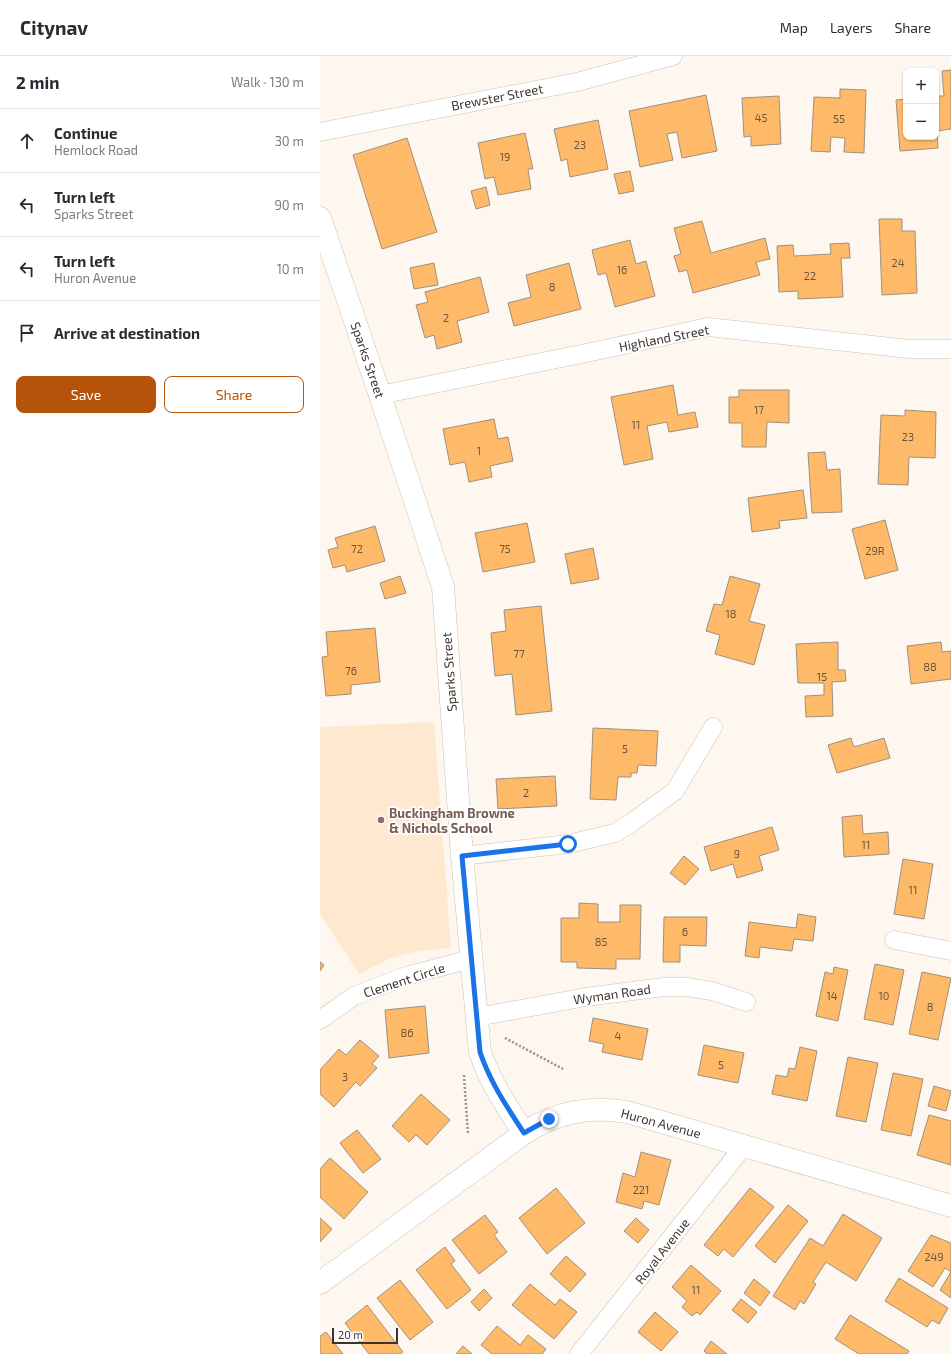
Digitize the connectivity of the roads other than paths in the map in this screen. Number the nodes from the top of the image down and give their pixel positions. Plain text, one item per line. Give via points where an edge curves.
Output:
1 (673, 56) edge
2 (615, 64) edge
3 (320, 132) edge
4 (320, 218) edge
5 (951, 349) edge
6 (380, 395) junction
7 (713, 727) dead end
8 (462, 856) junction
9 (894, 940) dead end
10 (951, 950) edge
11 (471, 959) junction
12 (746, 1002) dead end
13 (477, 1017) junction
14 (320, 1020) edge
15 (524, 1133) junction
16 (744, 1146) junction
17 (951, 1206) edge
18 (320, 1283) edge
19 (579, 1354) edge

1 - 2 street, Brewster Street
2 - 3 street, Brewster Street via 577,82
4 - 6 street, Sparks Street
5 - 6 street, Highland Street via 909,349 708,327
6 - 8 street, Sparks Street via 443,587
7 - 8 street via 675,791 615,833 568,844
8 - 11 street, Sparks Street
9 - 10 street
11 - 13 street, Sparks Street
11 - 14 street, Clement Circle via 406,976 354,996
12 - 13 street, Wyman Road via 712,991 664,987 586,997
13 - 15 street, Sparks Street via 480,1052 485,1068
15 - 16 street, Huron Avenue via 558,1116 576,1111 601,1109 627,1112
15 - 18 street, Huron Avenue
16 - 17 street, Huron Avenue
16 - 19 street, Royal Avenue

